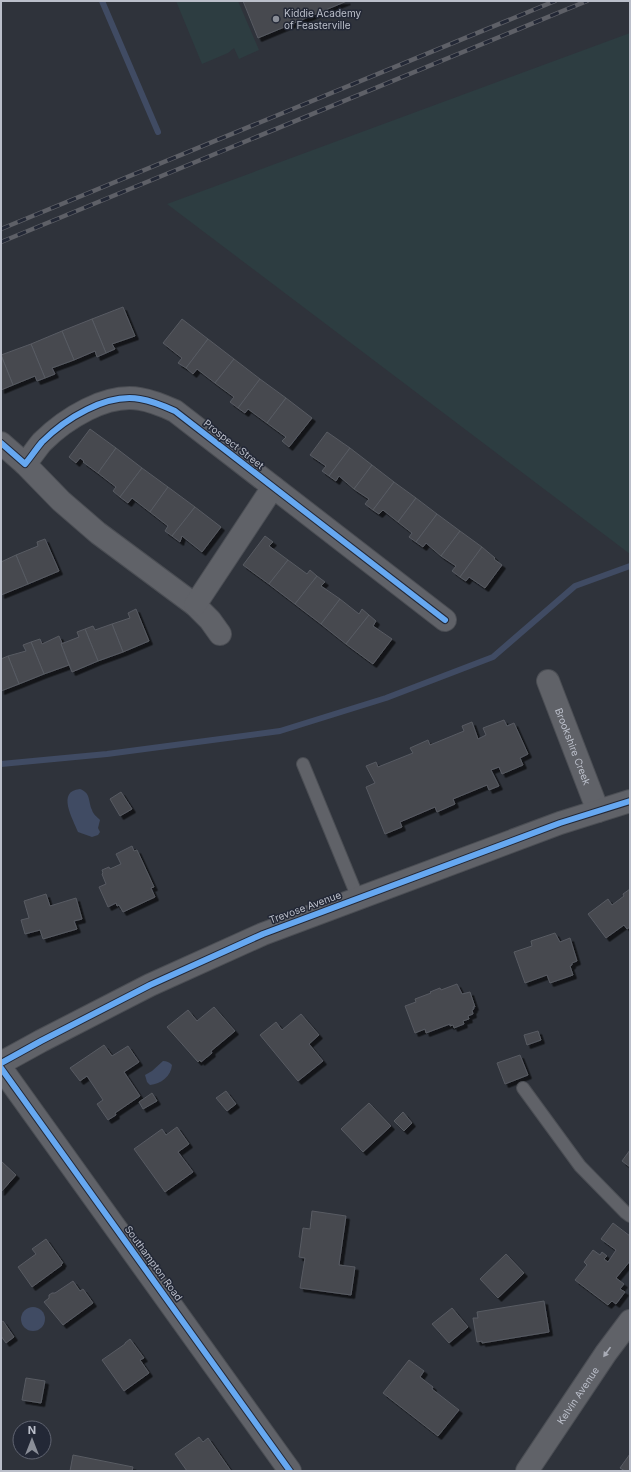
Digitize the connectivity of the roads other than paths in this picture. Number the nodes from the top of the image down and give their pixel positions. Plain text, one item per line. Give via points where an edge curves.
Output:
1 (1, 443) edge
2 (25, 464) junction
3 (273, 487) junction
4 (195, 606) junction
5 (445, 620) dead end
6 (220, 634) dead end
7 (548, 682) dead end
8 (303, 764) dead end
9 (630, 801) edge
10 (598, 811) junction
11 (358, 898) junction
12 (1, 1063) edge
13 (1, 1068) edge
14 (523, 1088) dead end
15 (630, 1216) edge
16 (628, 1329) edge
17 (290, 1471) edge
18 (527, 1471) edge

1 - 2 street
2 - 3 street, Prospect Street via 42,443 75,416 107,402 139,399 175,411
2 - 4 street via 61,501 98,533
3 - 4 street
3 - 5 street, Prospect Street
4 - 6 street
7 - 10 street, Brookshire Creek
8 - 11 lane
9 - 10 street, Trevose Avenue
10 - 11 street, Trevose Avenue
11 - 12 street, Trevose Avenue via 263,934 150,985
13 - 17 street, Southampton Road
14 - 15 lane via 580,1166
16 -> 18 street, Kelvin Avenue via 606,1353

